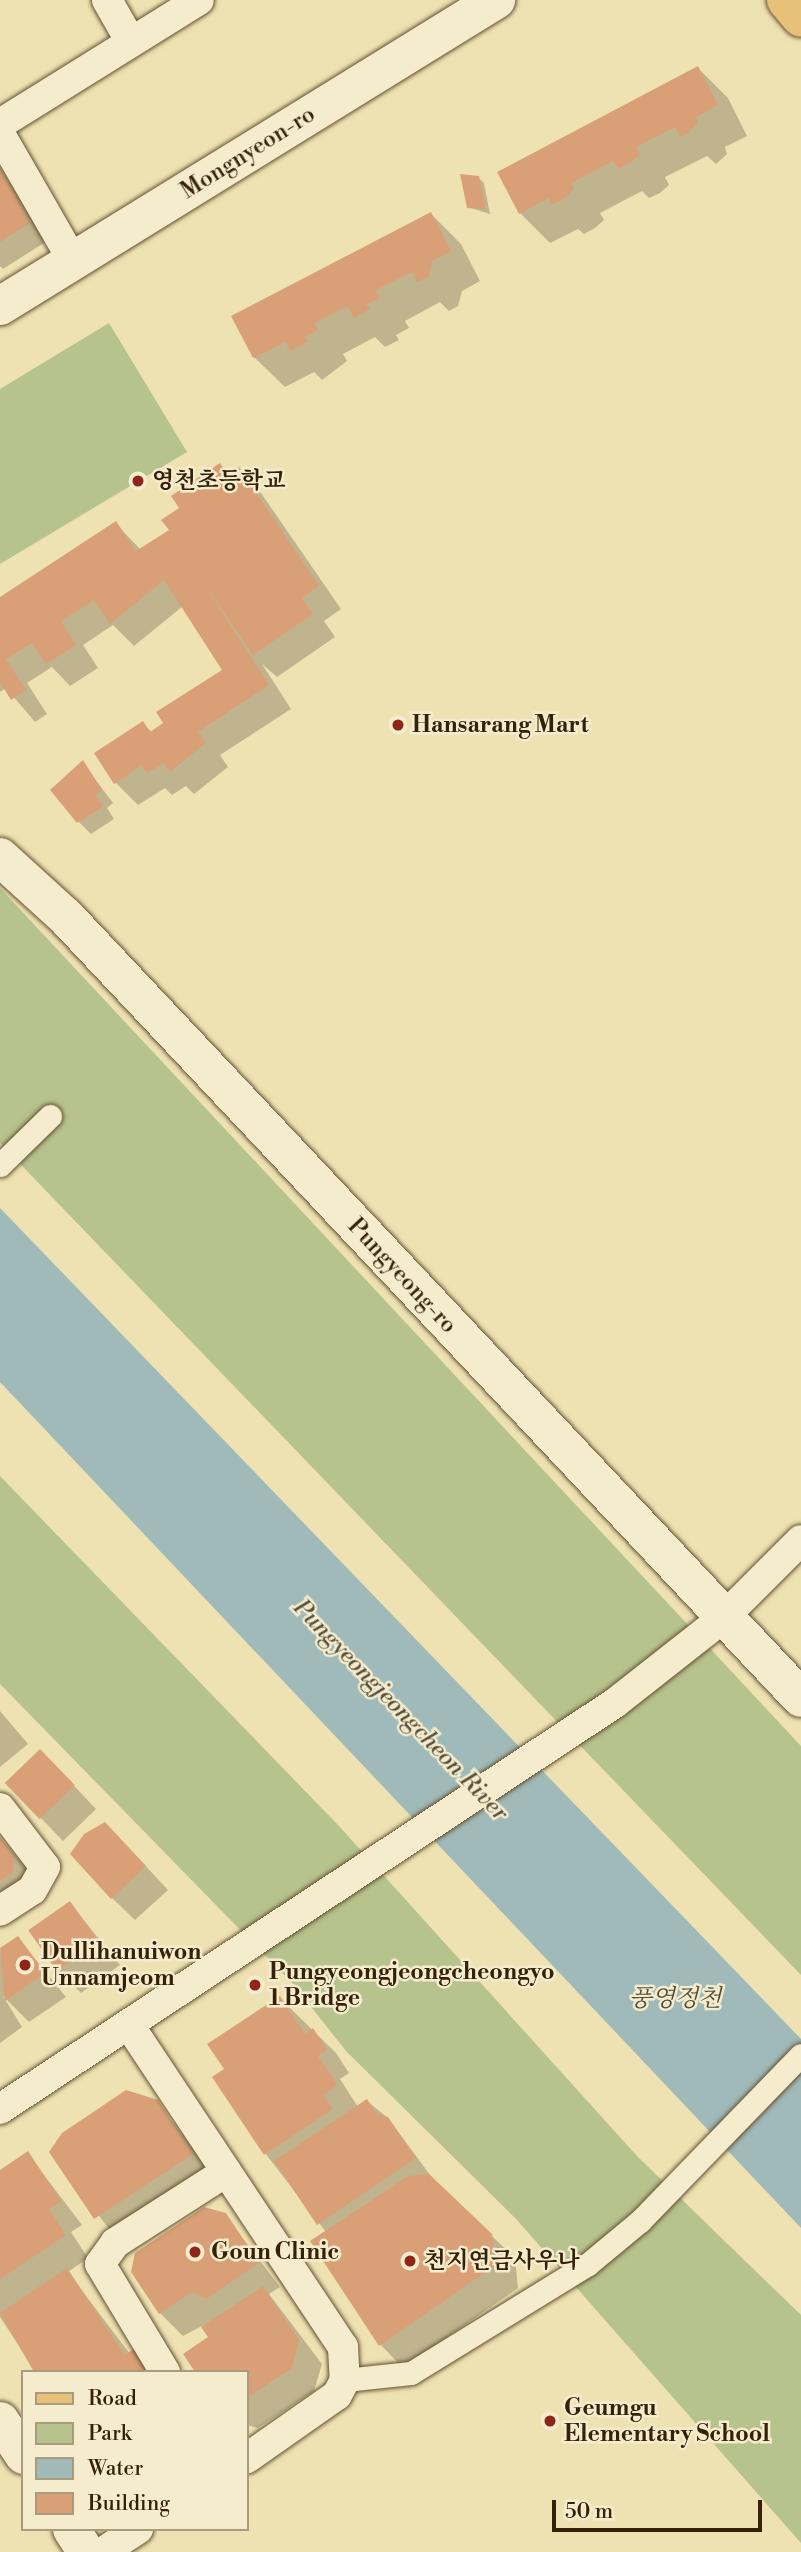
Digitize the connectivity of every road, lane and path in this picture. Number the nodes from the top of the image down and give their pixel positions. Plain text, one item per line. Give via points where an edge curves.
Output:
1 (107, 0) edge
2 (199, 0) edge
3 (786, 0) edge
4 (482, 4) edge
5 (801, 18) edge
6 (131, 42) junction
7 (0, 124) edge
8 (0, 134) edge
9 (73, 261) junction
10 (0, 306) edge
11 (0, 857) edge
12 (50, 1116) dead end
13 (0, 1165) edge
14 (801, 1540) edge
15 (723, 1618) junction
16 (801, 1698) edge
17 (0, 1808) edge
18 (0, 1911) edge
19 (129, 2025) junction
20 (801, 2055) edge
21 (0, 2109) edge
22 (226, 2172) junction
23 (164, 2370) edge
24 (345, 2380) junction
25 (0, 2420) edge
26 (21, 2452) edge
27 (248, 2457) edge
28 (72, 2531) edge
29 (135, 2531) edge
30 (86, 2552) edge
31 (103, 2552) edge

1 - 6 street
2 - 6 street
3 - 5 main road
4 - 9 main road, Mongnyeon-ro
6 - 7 street
8 - 9 street
9 - 10 main road, Mongnyeon-ro
11 - 15 main road, Pungyeong-ro via 66,917
12 - 13 street
14 - 15 street
15 - 16 main road, Pungyeong-ro
15 - 19 street via 615,1703
17 - 18 street via 45,1867 32,1890
19 - 21 street
19 - 22 street
20 - 24 street via 640,2221 570,2276 411,2373
22 - 23 street via 115,2243 100,2264
22 - 24 street via 343,2347
24 - 27 street via 323,2409
25 - 26 street
28 - 30 street
29 - 31 street

